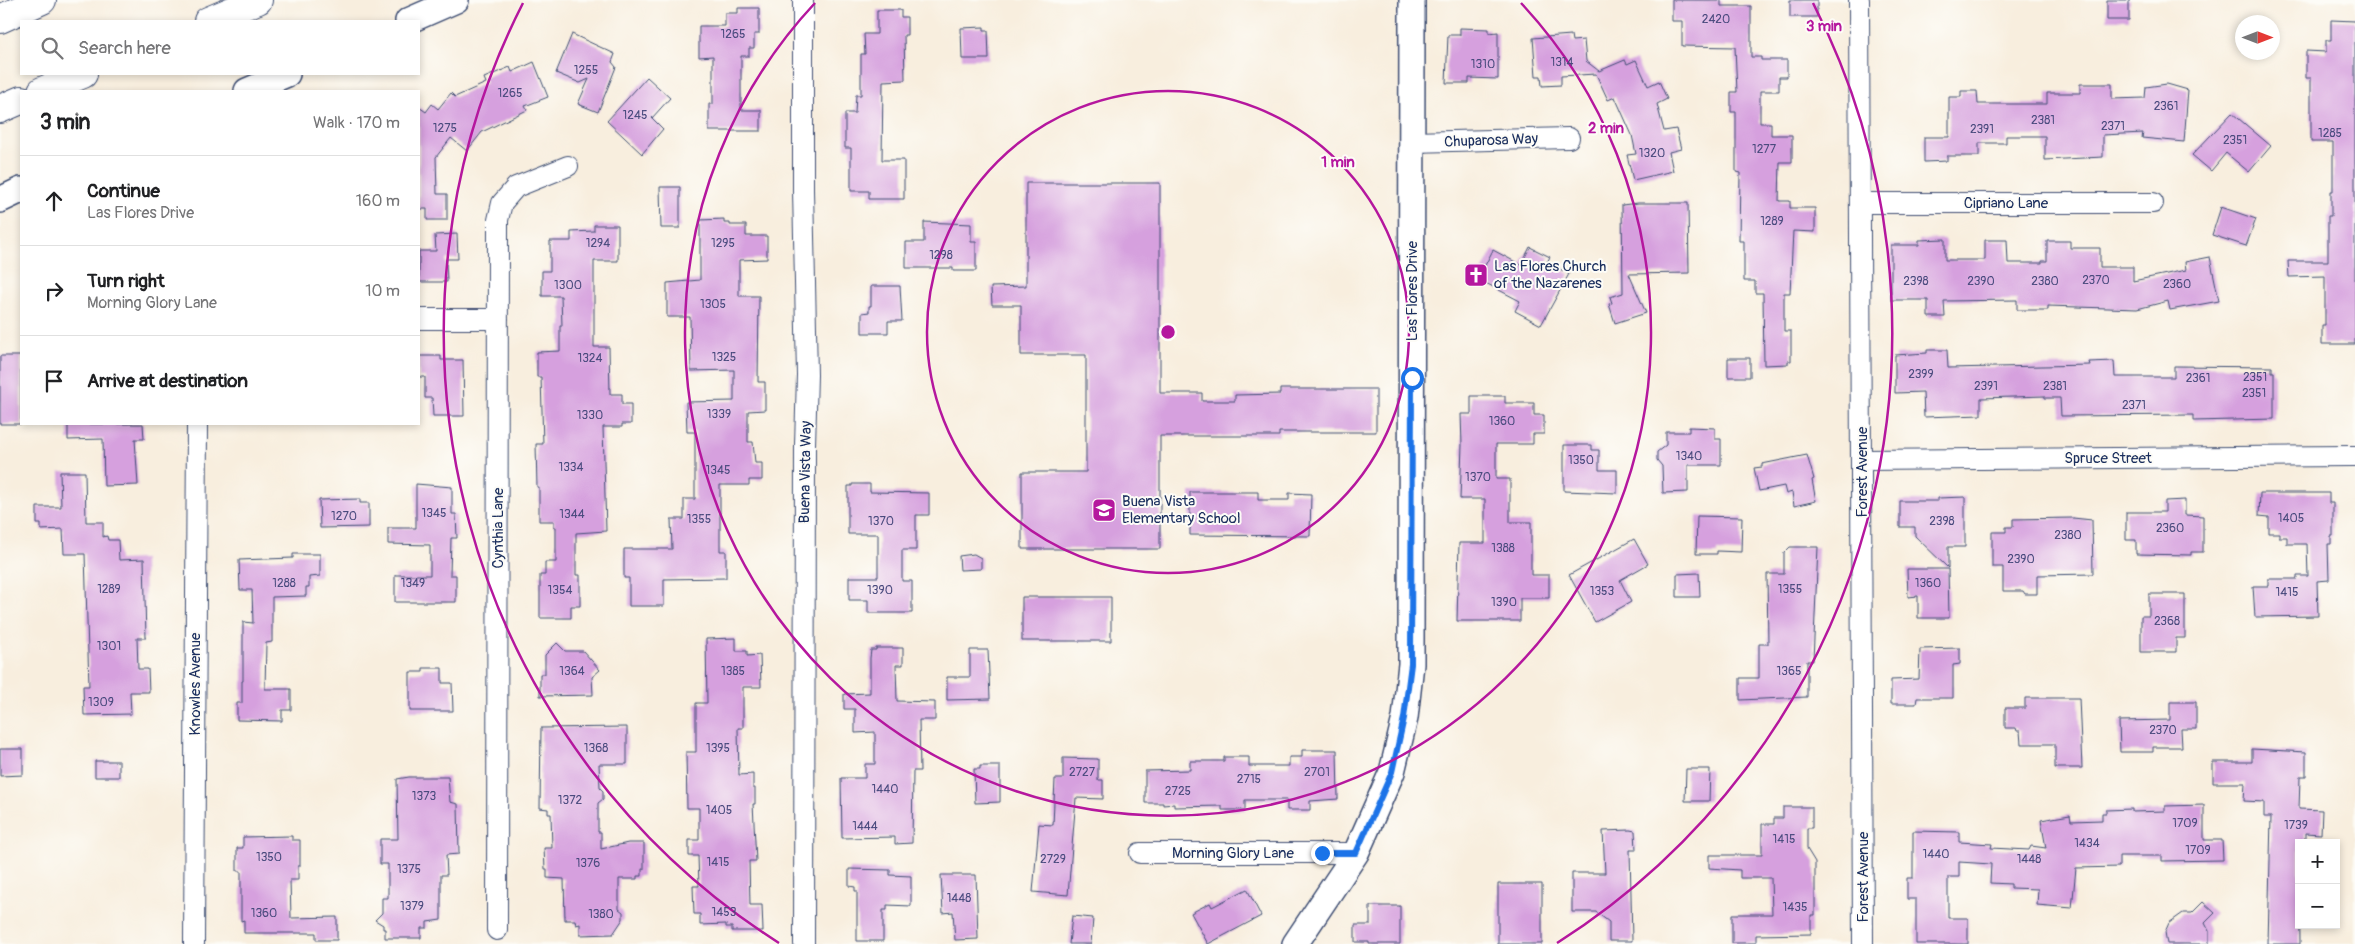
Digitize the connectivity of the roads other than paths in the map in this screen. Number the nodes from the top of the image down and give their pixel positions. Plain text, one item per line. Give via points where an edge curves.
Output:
1 (42, 0) edge
2 (258, 0) edge
3 (456, 0) edge
4 (803, 0) edge
5 (1412, 0) edge
6 (1859, 0) edge
7 (0, 19) edge
8 (210, 20) edge
9 (410, 20) edge
10 (81, 75) edge
11 (285, 75) edge
12 (44, 90) edge
13 (249, 90) edge
14 (20, 100) edge
15 (0, 109) edge
16 (1569, 138) dead end
17 (1412, 142) junction
18 (568, 166) dead end
19 (20, 190) edge
20 (0, 200) edge
21 (1860, 203) junction
22 (2153, 203) dead end
23 (498, 318) junction
24 (420, 319) edge
25 (197, 425) edge
26 (2355, 456) edge
27 (1862, 460) junction
28 (1140, 853) dead end
29 (1356, 853) junction
30 (497, 930) dead end
31 (194, 944) edge
32 (804, 944) edge
33 (1295, 944) edge
34 (1863, 944) edge

1 - 7 highway
2 - 8 highway
3 - 9 street
4 - 32 street, Buena Vista Way via 807,375
5 - 17 street, Las Flores Drive
6 - 21 street, Forest Avenue
10 - 12 highway
11 - 13 street
14 - 15 highway
16 - 17 street, Chuparosa Way
17 - 29 street, Las Flores Drive via 1411,664 1392,772
18 - 23 street, Cynthia Lane via 516,187 502,203 498,220
19 - 20 street
21 - 22 street, Cipriano Lane
21 - 27 street, Forest Avenue
23 - 24 street
23 - 30 street, Cynthia Lane
25 - 31 street, Knowles Avenue
26 - 27 street, Spruce Street
27 - 34 street, Forest Avenue
28 - 29 street, Morning Glory Lane
29 - 33 street, Las Flores Drive

